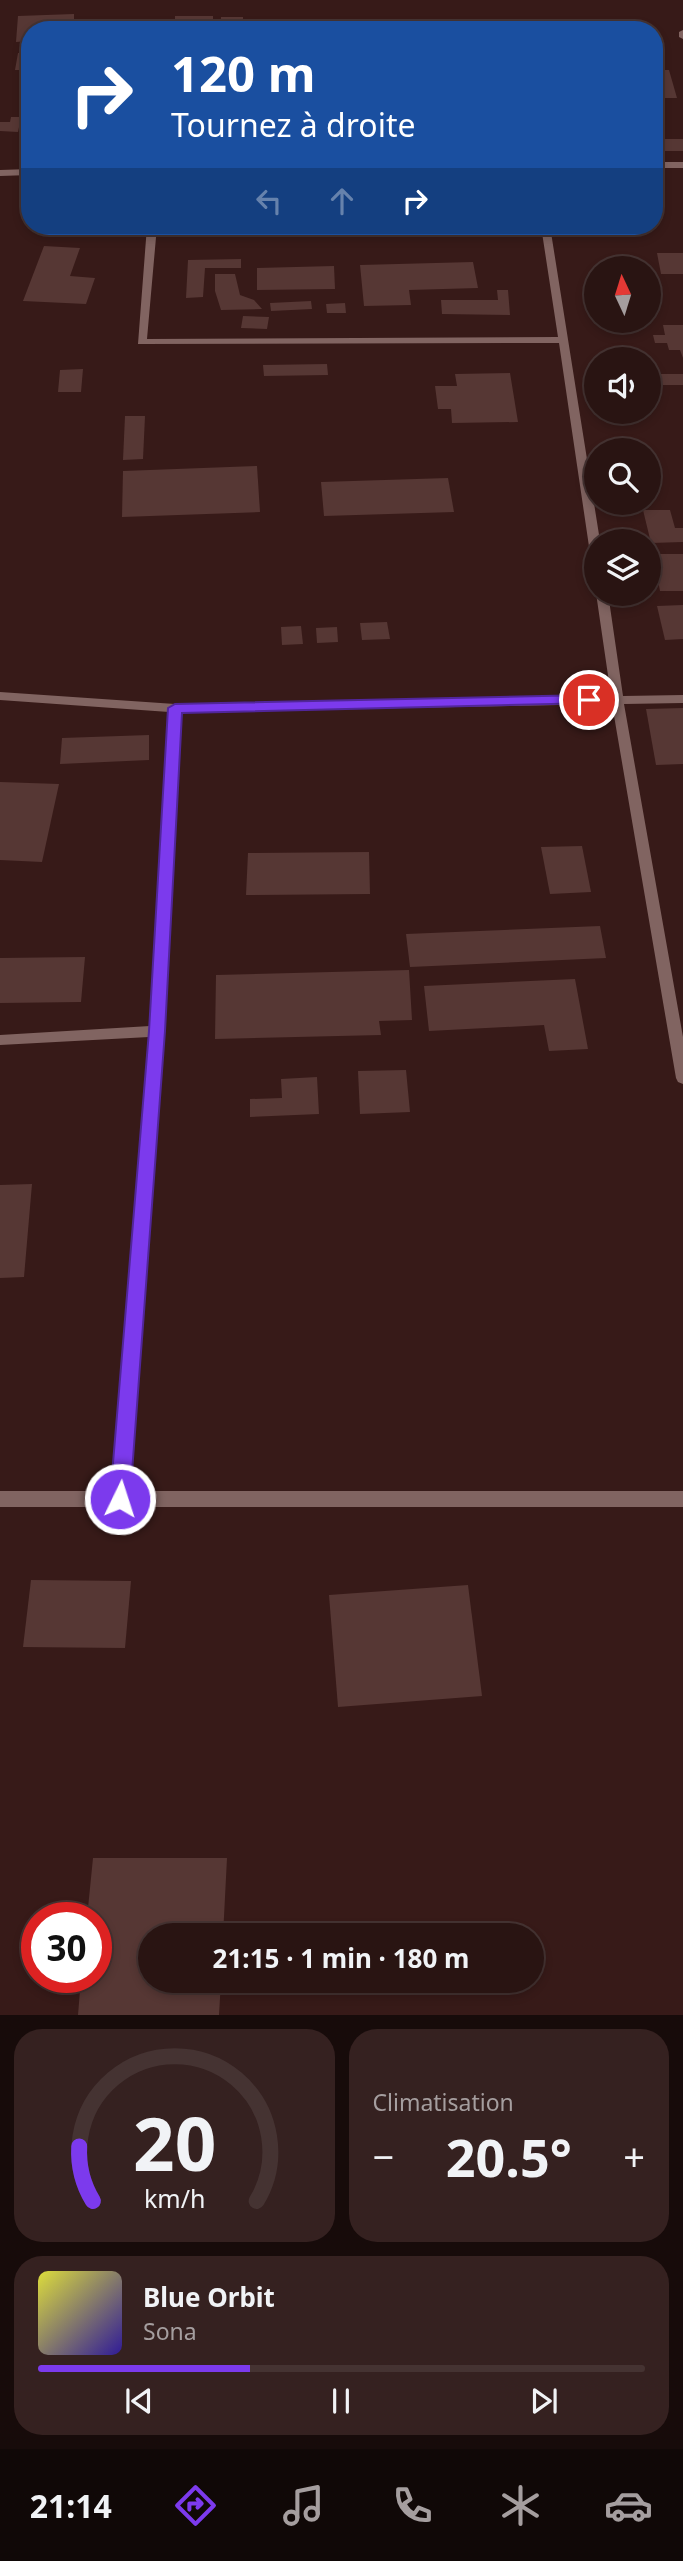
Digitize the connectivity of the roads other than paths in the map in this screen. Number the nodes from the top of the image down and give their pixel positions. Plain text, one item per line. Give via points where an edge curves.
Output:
1 (683, 164) edge
2 (663, 165) edge
3 (21, 172) edge
4 (0, 173) edge
5 (151, 235) edge
6 (548, 235) edge
7 (565, 340) junction
8 (592, 529) edge
9 (603, 606) edge
10 (0, 696) edge
11 (617, 699) junction
12 (683, 699) edge
13 (175, 708) junction
14 (157, 1031) junction
15 (679, 1031) edge
16 (0, 1040) edge
17 (683, 1078) edge
18 (0, 1499) edge
19 (120, 1499) junction
20 (683, 1499) edge

1 - 2 street
3 - 4 street
5 - 7 street via 142,342
6 - 7 street
7 - 8 street
9 - 11 street
10 - 13 street
11 - 12 street
11 - 13 street
11 - 15 street
13 - 14 street
14 - 16 street
14 - 19 street
15 - 17 street
18 - 19 street
19 - 20 street

